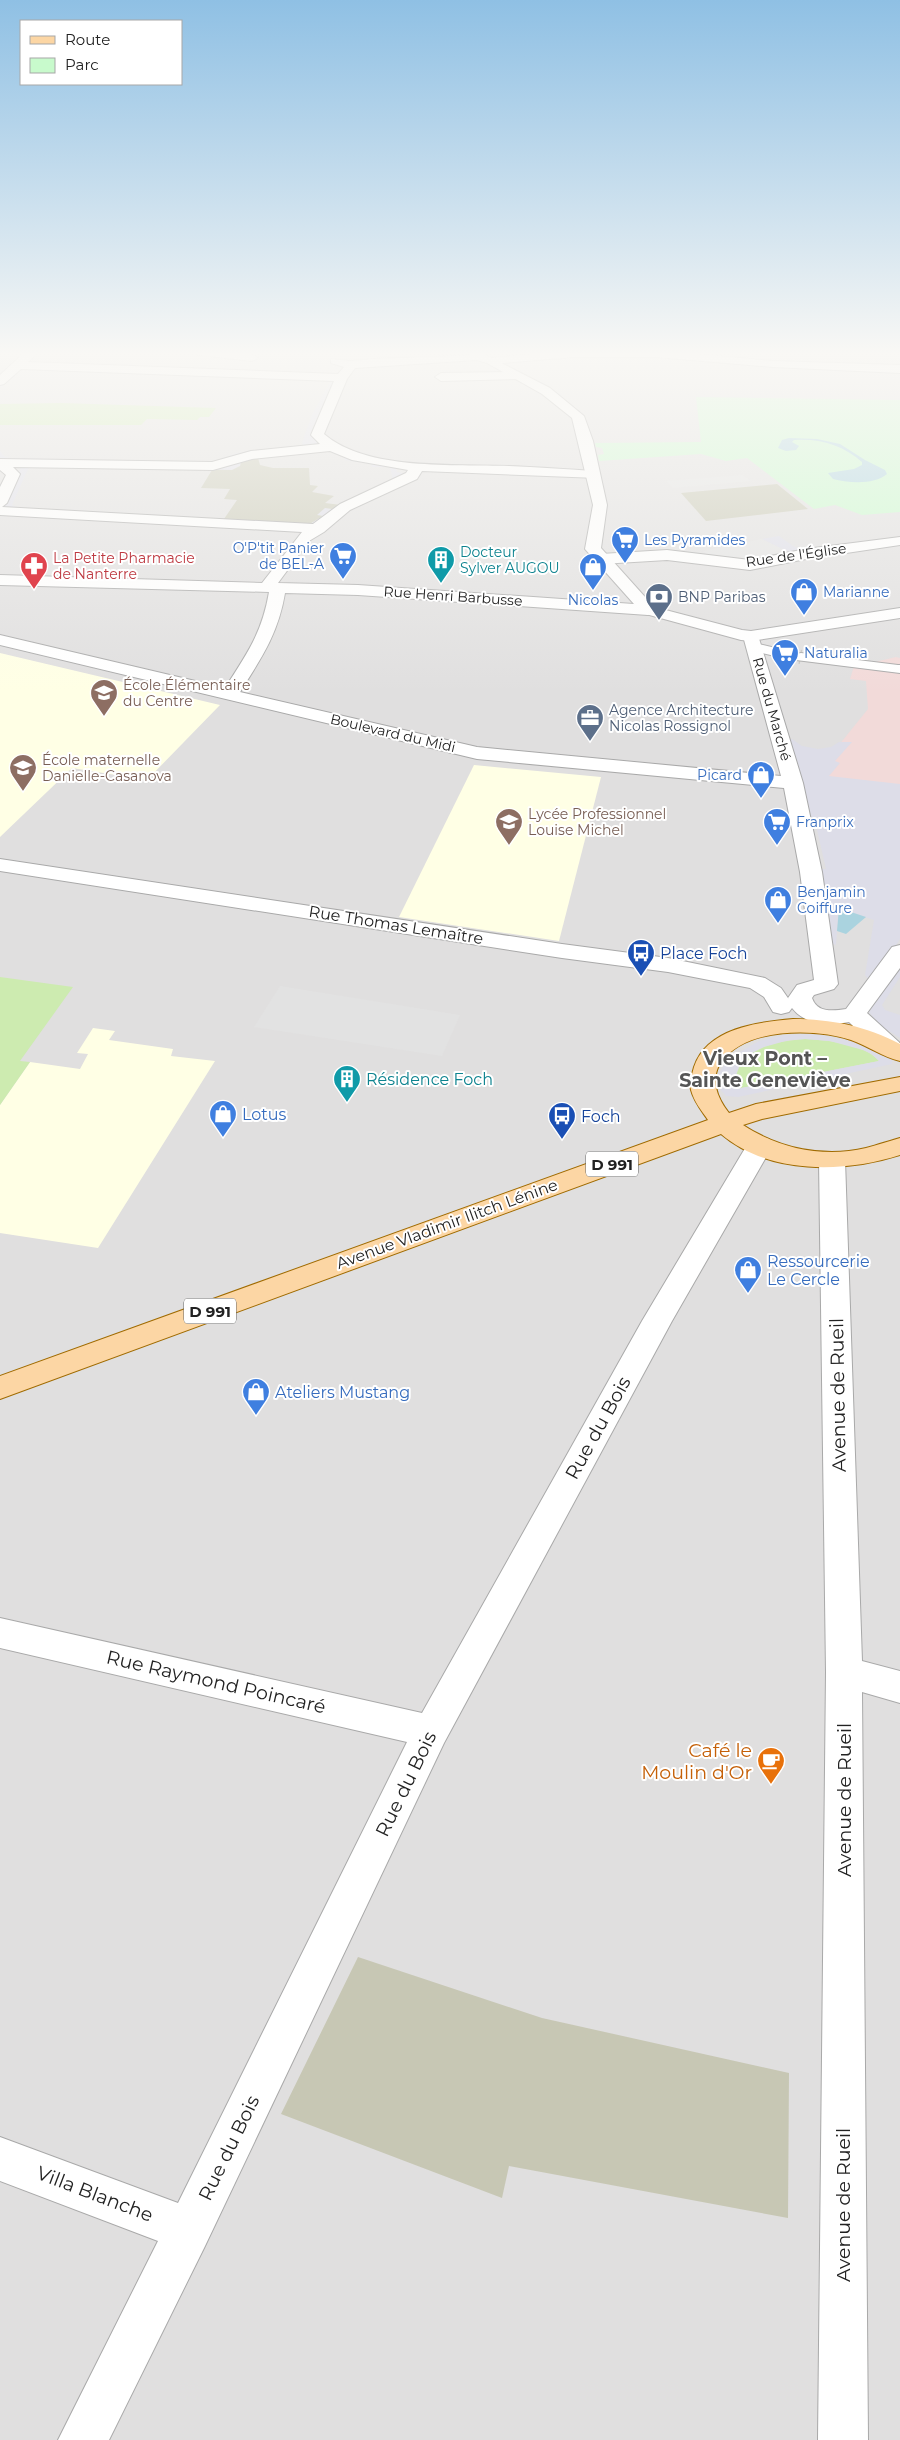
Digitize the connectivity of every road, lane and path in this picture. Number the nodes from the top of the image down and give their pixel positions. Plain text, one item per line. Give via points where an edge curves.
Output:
1 (2, 465) edge
2 (133, 465) edge
3 (217, 465) edge
4 (396, 465) edge
5 (591, 465) edge
6 (416, 468) junction
7 (594, 474) junction
8 (0, 503) edge
9 (0, 511) edge
10 (318, 529) junction
11 (900, 541) edge
12 (601, 559) junction
13 (0, 580) edge
14 (273, 588) junction
15 (648, 610) junction
16 (900, 613) edge
17 (0, 640) edge
18 (753, 642) junction
19 (779, 653) tunnel mouth
20 (801, 657) tunnel mouth
21 (898, 669) dead end
22 (230, 694) junction
23 (793, 782) junction
24 (0, 864) edge
25 (900, 952) edge
26 (854, 981) dead end
27 (785, 1013) junction
28 (855, 1013) junction
29 (897, 1053) edge
30 (900, 1084) edge
31 (725, 1123) junction
32 (760, 1145) junction
33 (900, 1146) edge
34 (832, 1160) junction
35 (0, 1388) edge
36 (0, 1633) edge
37 (844, 1672) junction
38 (900, 1688) edge
39 (431, 1731) junction
40 (0, 2159) edge
41 (189, 2230) junction
42 (83, 2440) edge
43 (842, 2440) edge

1 - 8 street via 13,474
2 - 3 street
4 - 6 street
5 - 7 street
6 - 7 street
6 - 10 street via 412,476 345,507
7 - 12 street via 600,505 593,549
9 - 10 street
10 - 14 street via 304,538
11 - 12 street, Rue de l'Église via 750,565 667,555
12 - 15 street
13 - 14 street, Rue Henri Barbusse
14 - 15 street, Rue Henri Barbusse via 358,590
14 - 22 street via 273,618 262,644
15 - 18 street, Rue Henri Barbusse
16 - 18 street, Rue Henri Barbusse
17 - 22 street, Boulevard du Midi
18 - 19 street
18 - 23 street, Rue du Marché
20 - 21 street
22 - 23 street, Boulevard du Midi via 477,752
23 - 27 street, Rue du Marché via 811,872 826,984 805,990
24 - 27 street, Rue Thomas Lemaître via 668,966 756,983 773,993
25 - 28 street
26 - 28 street
27 - 28 street, Rue Thomas Lemaître via 809,1012 839,1018
27 - 29 main road via 802,1025 832,1028 872,1039
27 - 31 main road via 732,1040 711,1058 705,1070 703,1088 715,1113
28 - 29 street
30 - 31 main road, Avenue Vladimir Ilitch Lénine / D 991 via 756,1112
31 - 32 main road
31 - 35 main road, Avenue Vladimir Ilitch Lénine / D 991
32 - 34 main road via 794,1156
32 - 39 street, Rue du Bois via 657,1321
33 - 34 main road via 868,1157
34 - 37 street, Avenue de Rueil
36 - 39 street, Rue Raymond Poincaré
37 - 38 street
37 - 43 street, Avenue de Rueil
39 - 41 street, Rue du Bois
40 - 41 street, Villa Blanche
41 - 42 street, Rue du Bois

